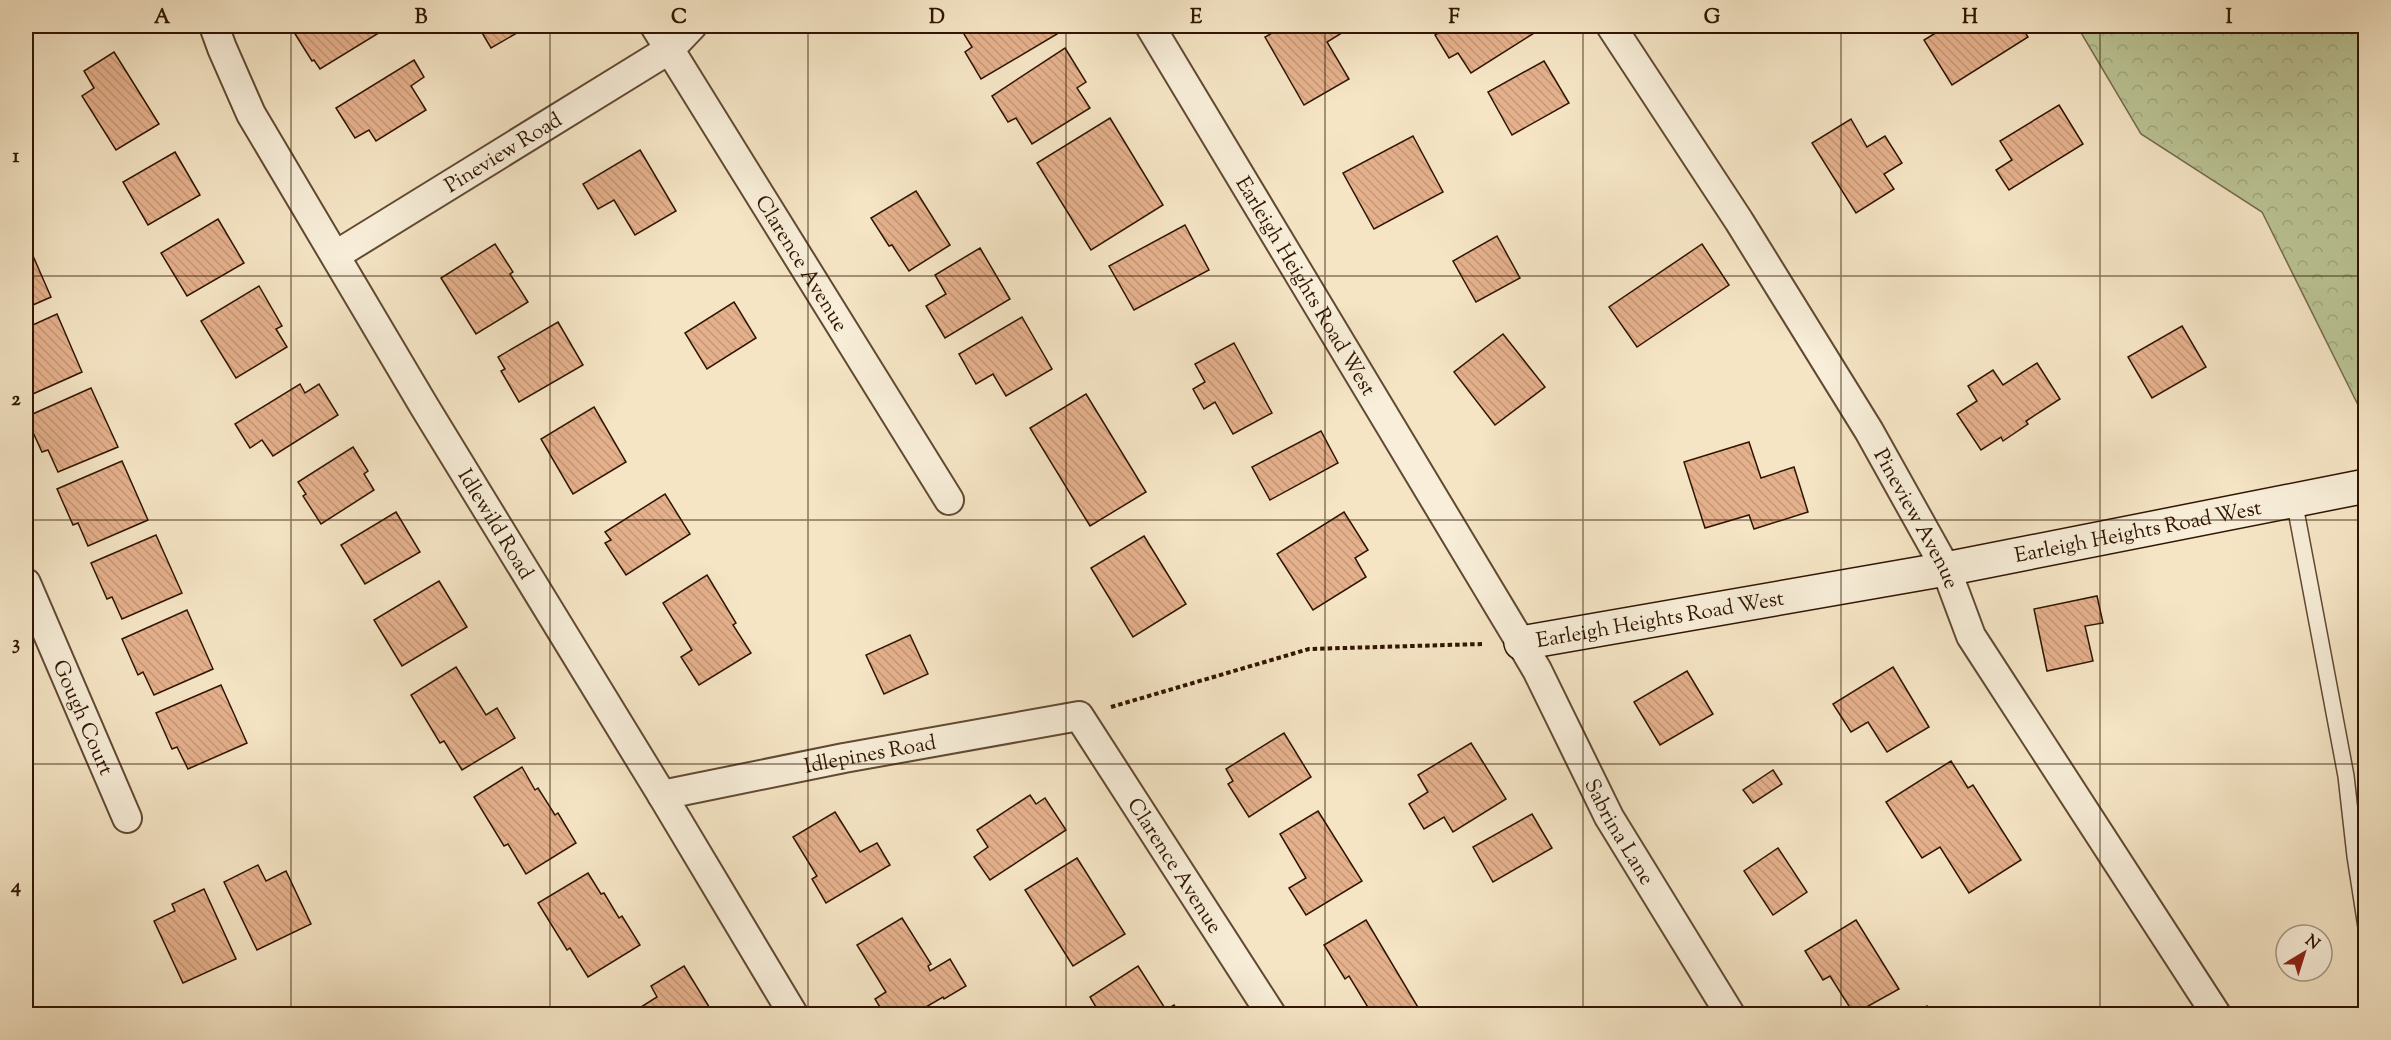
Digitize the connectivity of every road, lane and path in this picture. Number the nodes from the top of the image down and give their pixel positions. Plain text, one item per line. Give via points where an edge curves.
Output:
1 (214, 26) edge
2 (692, 26) edge
3 (1150, 26) edge
4 (1611, 26) edge
5 (662, 37) edge
6 (336, 255) junction
7 (2366, 486) edge
8 (949, 500) dead end
9 (2294, 500) junction
10 (1946, 569) junction
11 (26, 583) edge
12 (1521, 643) junction
13 (1079, 716) junction
14 (662, 795) junction
15 (127, 818) dead end
16 (2366, 927) edge
17 (793, 1014) edge
18 (1271, 1014) edge
19 (1730, 1014) edge
20 (2216, 1014) edge

1 - 6 street, Idlewild Road via 251,114
2 - 5 street, Pineview Road
3 - 12 street, Earleigh Heights Road West
4 - 10 street, Pineview Avenue via 1820,349
5 - 6 street, Pineview Road
5 - 8 street, Clarence Avenue
6 - 14 street, Idlewild Road
7 - 9 street, Earleigh Heights Road West
9 - 10 street, Earleigh Heights Road West
9 - 16 lane via 2346,776
10 - 12 street, Earleigh Heights Road West
10 - 20 street, Pineview Avenue via 1971,636
11 - 15 street, Gough Court
12 - 13 path via 1309,649
12 - 19 street, Sabrina Lane via 1609,817
13 - 14 street, Idlepines Road
13 - 18 street, Clarence Avenue
14 - 17 street, Idlewild Road

